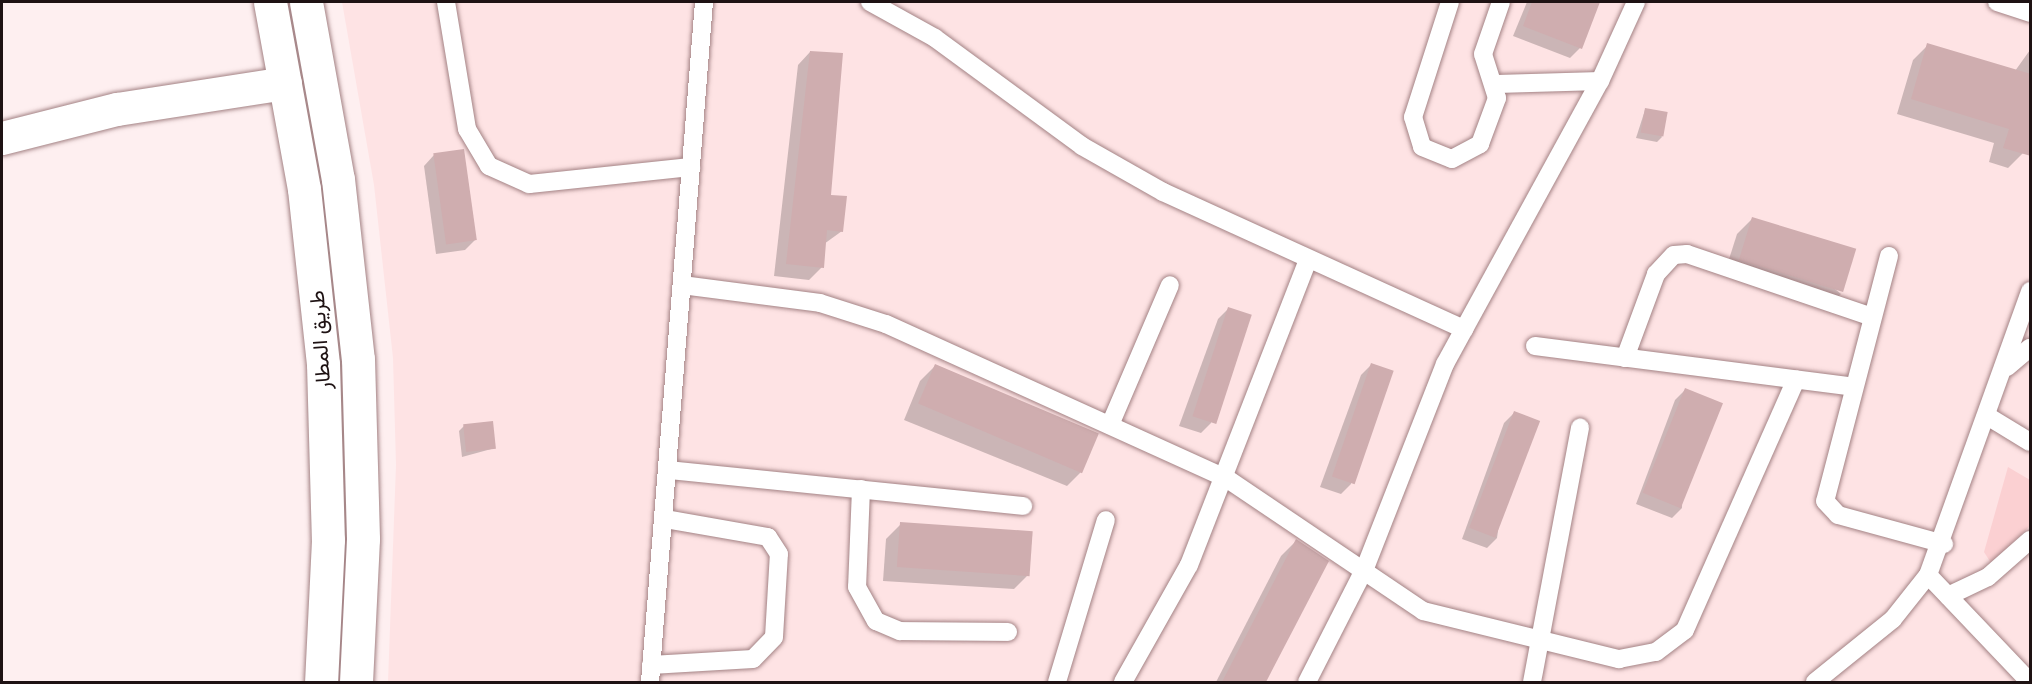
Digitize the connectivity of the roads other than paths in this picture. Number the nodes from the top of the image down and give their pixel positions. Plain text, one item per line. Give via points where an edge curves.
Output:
1 (270, 2) edge
2 (306, 2) edge
3 (446, 2) edge
4 (704, 2) edge
5 (870, 2) edge
6 (1450, 2) edge
7 (1501, 2) edge
8 (1636, 2) edge
9 (1997, 2) edge
10 (2031, 13) edge
11 (1600, 81) junction
12 (285, 83) junction
13 (1497, 84) junction
14 (2, 138) edge
15 (691, 167) junction
16 (1889, 256) dead end
17 (1308, 259) junction
18 (682, 285) junction
19 (1170, 285) dead end
20 (2031, 291) edge
21 (1872, 317) junction
22 (1464, 329) junction
23 (1534, 346) dead end
24 (2031, 348) edge
25 (1625, 358) junction
26 (2007, 367) junction
27 (1796, 380) junction
28 (1853, 387) junction
29 (1989, 417) junction
30 (1110, 425) junction
31 (1580, 427) dead end
32 (2031, 442) edge
33 (669, 470) junction
34 (1226, 478) junction
35 (861, 489) junction
36 (1023, 506) dead end
37 (665, 519) junction
38 (1106, 520) dead end
39 (2031, 540) edge
40 (1944, 544) junction
41 (1365, 568) junction
42 (1928, 575) junction
43 (1948, 596) junction
44 (1008, 632) dead end
45 (1539, 642) junction
46 (650, 674) edge
47 (321, 682) edge
48 (356, 682) edge
49 (1057, 682) edge
50 (1123, 682) edge
51 (1307, 682) edge
52 (1532, 682) edge
53 (1815, 682) edge
54 (2030, 682) edge

1 - 12 main road, طريق المطار
2 - 48 main road, طريق المطار via 338,179 358,359 363,539
3 - 15 lane via 467,129 489,166 529,184
4 - 15 lane
5 - 17 lane via 935,38 1082,146 1163,192
6 - 13 lane via 1413,117 1422,147 1452,159 1480,144
7 - 13 lane via 1483,54
8 - 11 lane
9 - 10 lane
11 - 13 lane
11 - 22 lane
12 - 14 main road via 117,109
12 - 47 main road, طريق المطار via 306,200 323,364 328,540
15 - 18 lane
16 - 21 lane
17 - 22 lane
17 - 34 lane
18 - 30 lane via 853,312
18 - 33 lane
19 - 30 lane
20 - 26 lane
21 - 25 lane via 1687,254 1674,255 1656,274
21 - 28 lane
22 - 41 lane
23 - 25 lane
24 - 26 lane
25 - 27 lane
26 - 29 lane
27 - 28 lane
27 - 45 lane via 1685,630 1656,652 1619,659
28 - 40 lane via 1825,501 1838,515
29 - 32 lane
29 - 40 lane
30 - 34 lane
31 - 45 lane
33 - 35 lane
33 - 37 lane
34 - 41 lane
34 - 50 lane via 1172,600
35 - 36 lane
35 - 44 lane via 857,587 876,621 900,631
37 - 46 lane
37 - 46 lane via 768,537 779,554 774,637 753,659
38 - 49 lane
39 - 43 lane via 1988,577
40 - 42 lane
41 - 45 lane via 1423,611
41 - 51 lane
42 - 43 lane
42 - 53 lane via 1893,619
43 - 54 lane
45 - 52 lane

